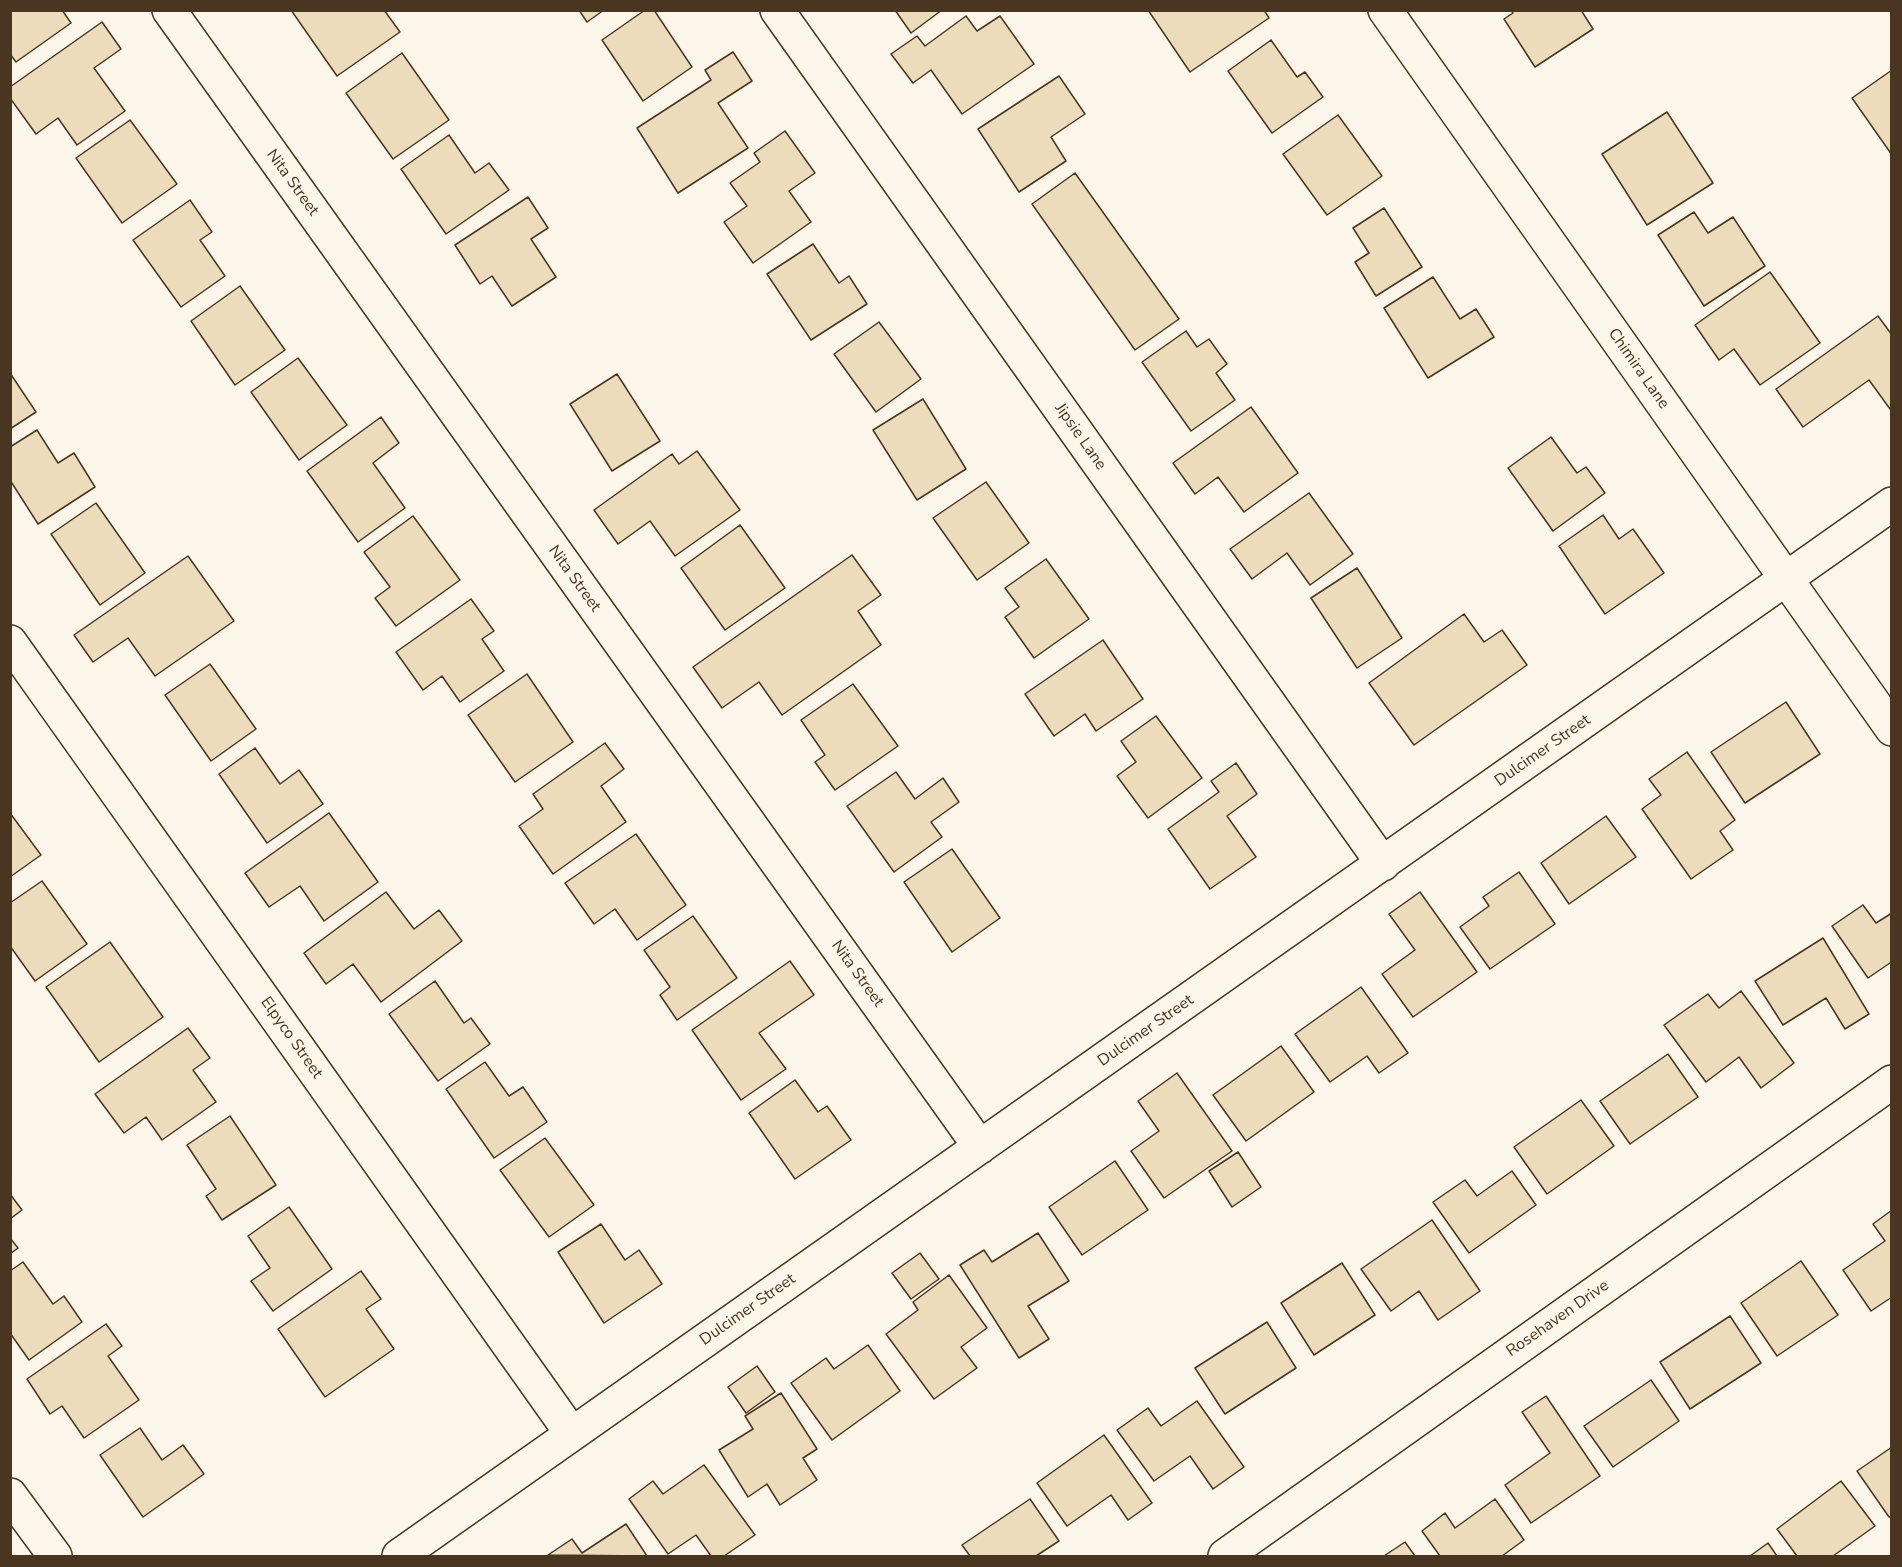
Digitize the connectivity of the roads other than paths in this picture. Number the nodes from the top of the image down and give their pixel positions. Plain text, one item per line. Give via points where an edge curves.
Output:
1 (169, 10) edge
2 (777, 10) edge
3 (1385, 10) edge
4 (1892, 504) edge
5 (1786, 579) junction
6 (10, 642) edge
7 (1892, 729) edge
8 (1383, 864) junction
9 (1892, 1082) edge
10 (980, 1147) junction
11 (572, 1434) junction
12 (10, 1495) edge
13 (55, 1557) edge
14 (399, 1557) edge
15 (1225, 1557) edge

1 - 10 street, Nita Street
2 - 8 street, Jipsie Lane
3 - 5 street, Chimira Lane
4 - 5 street, Dulcimer Street
5 - 7 street, Chimira Lane
5 - 8 street, Dulcimer Street
6 - 11 street, Elpyco Street
8 - 10 street, Dulcimer Street
9 - 15 street, Rosehaven Drive
10 - 11 street, Dulcimer Street
11 - 14 street, Dulcimer Street
12 - 13 street

